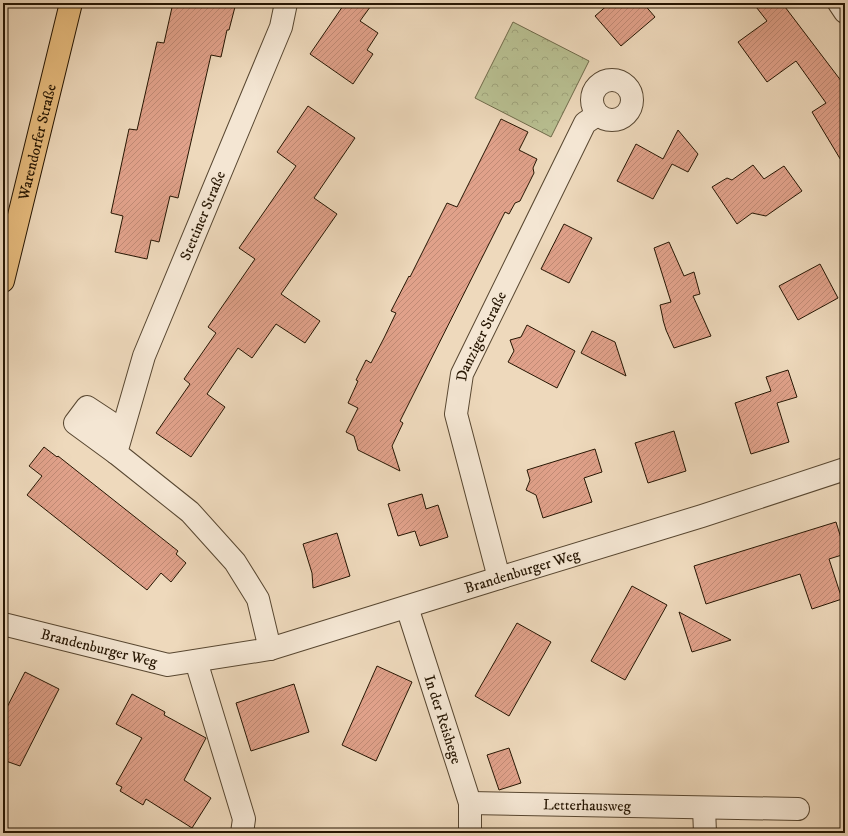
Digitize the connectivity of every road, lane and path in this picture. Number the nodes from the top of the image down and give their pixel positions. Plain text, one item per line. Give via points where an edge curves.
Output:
1 (71, 3) edge
2 (286, 3) edge
3 (838, 3) edge
4 (845, 12) edge
5 (597, 115) dead end
6 (3, 281) edge
7 (122, 430) junction
8 (116, 453) junction
9 (845, 470) edge
10 (499, 578) junction
11 (407, 607) junction
12 (3, 624) edge
13 (270, 649) junction
14 (196, 662) junction
15 (470, 803) junction
16 (704, 808) junction
17 (798, 809) dead end
18 (242, 833) edge
19 (470, 833) edge
20 (705, 833) edge

1 - 6 main road, Warendorfer Straße
2 - 7 street, Stettiner Straße via 281,27 144,356
3 - 4 street
5 - 10 street, Danziger Straße via 585,123 462,374 456,414
7 - 8 street, Stettiner Straße
7 - 8 street via 87,407 75,423
8 - 13 street via 190,512 235,562 258,599
9 - 10 street, Brandenburger Weg
10 - 11 street, Brandenburger Weg
11 - 13 street, Brandenburger Weg
11 - 15 street, In der Reishege
12 - 14 street, Brandenburger Weg via 168,665
13 - 14 street, Brandenburger Weg
14 - 18 street via 244,819
15 - 16 street, Letterhausweg
15 - 19 street, In der Reishege
16 - 17 street, Letterhausweg
16 - 20 street

